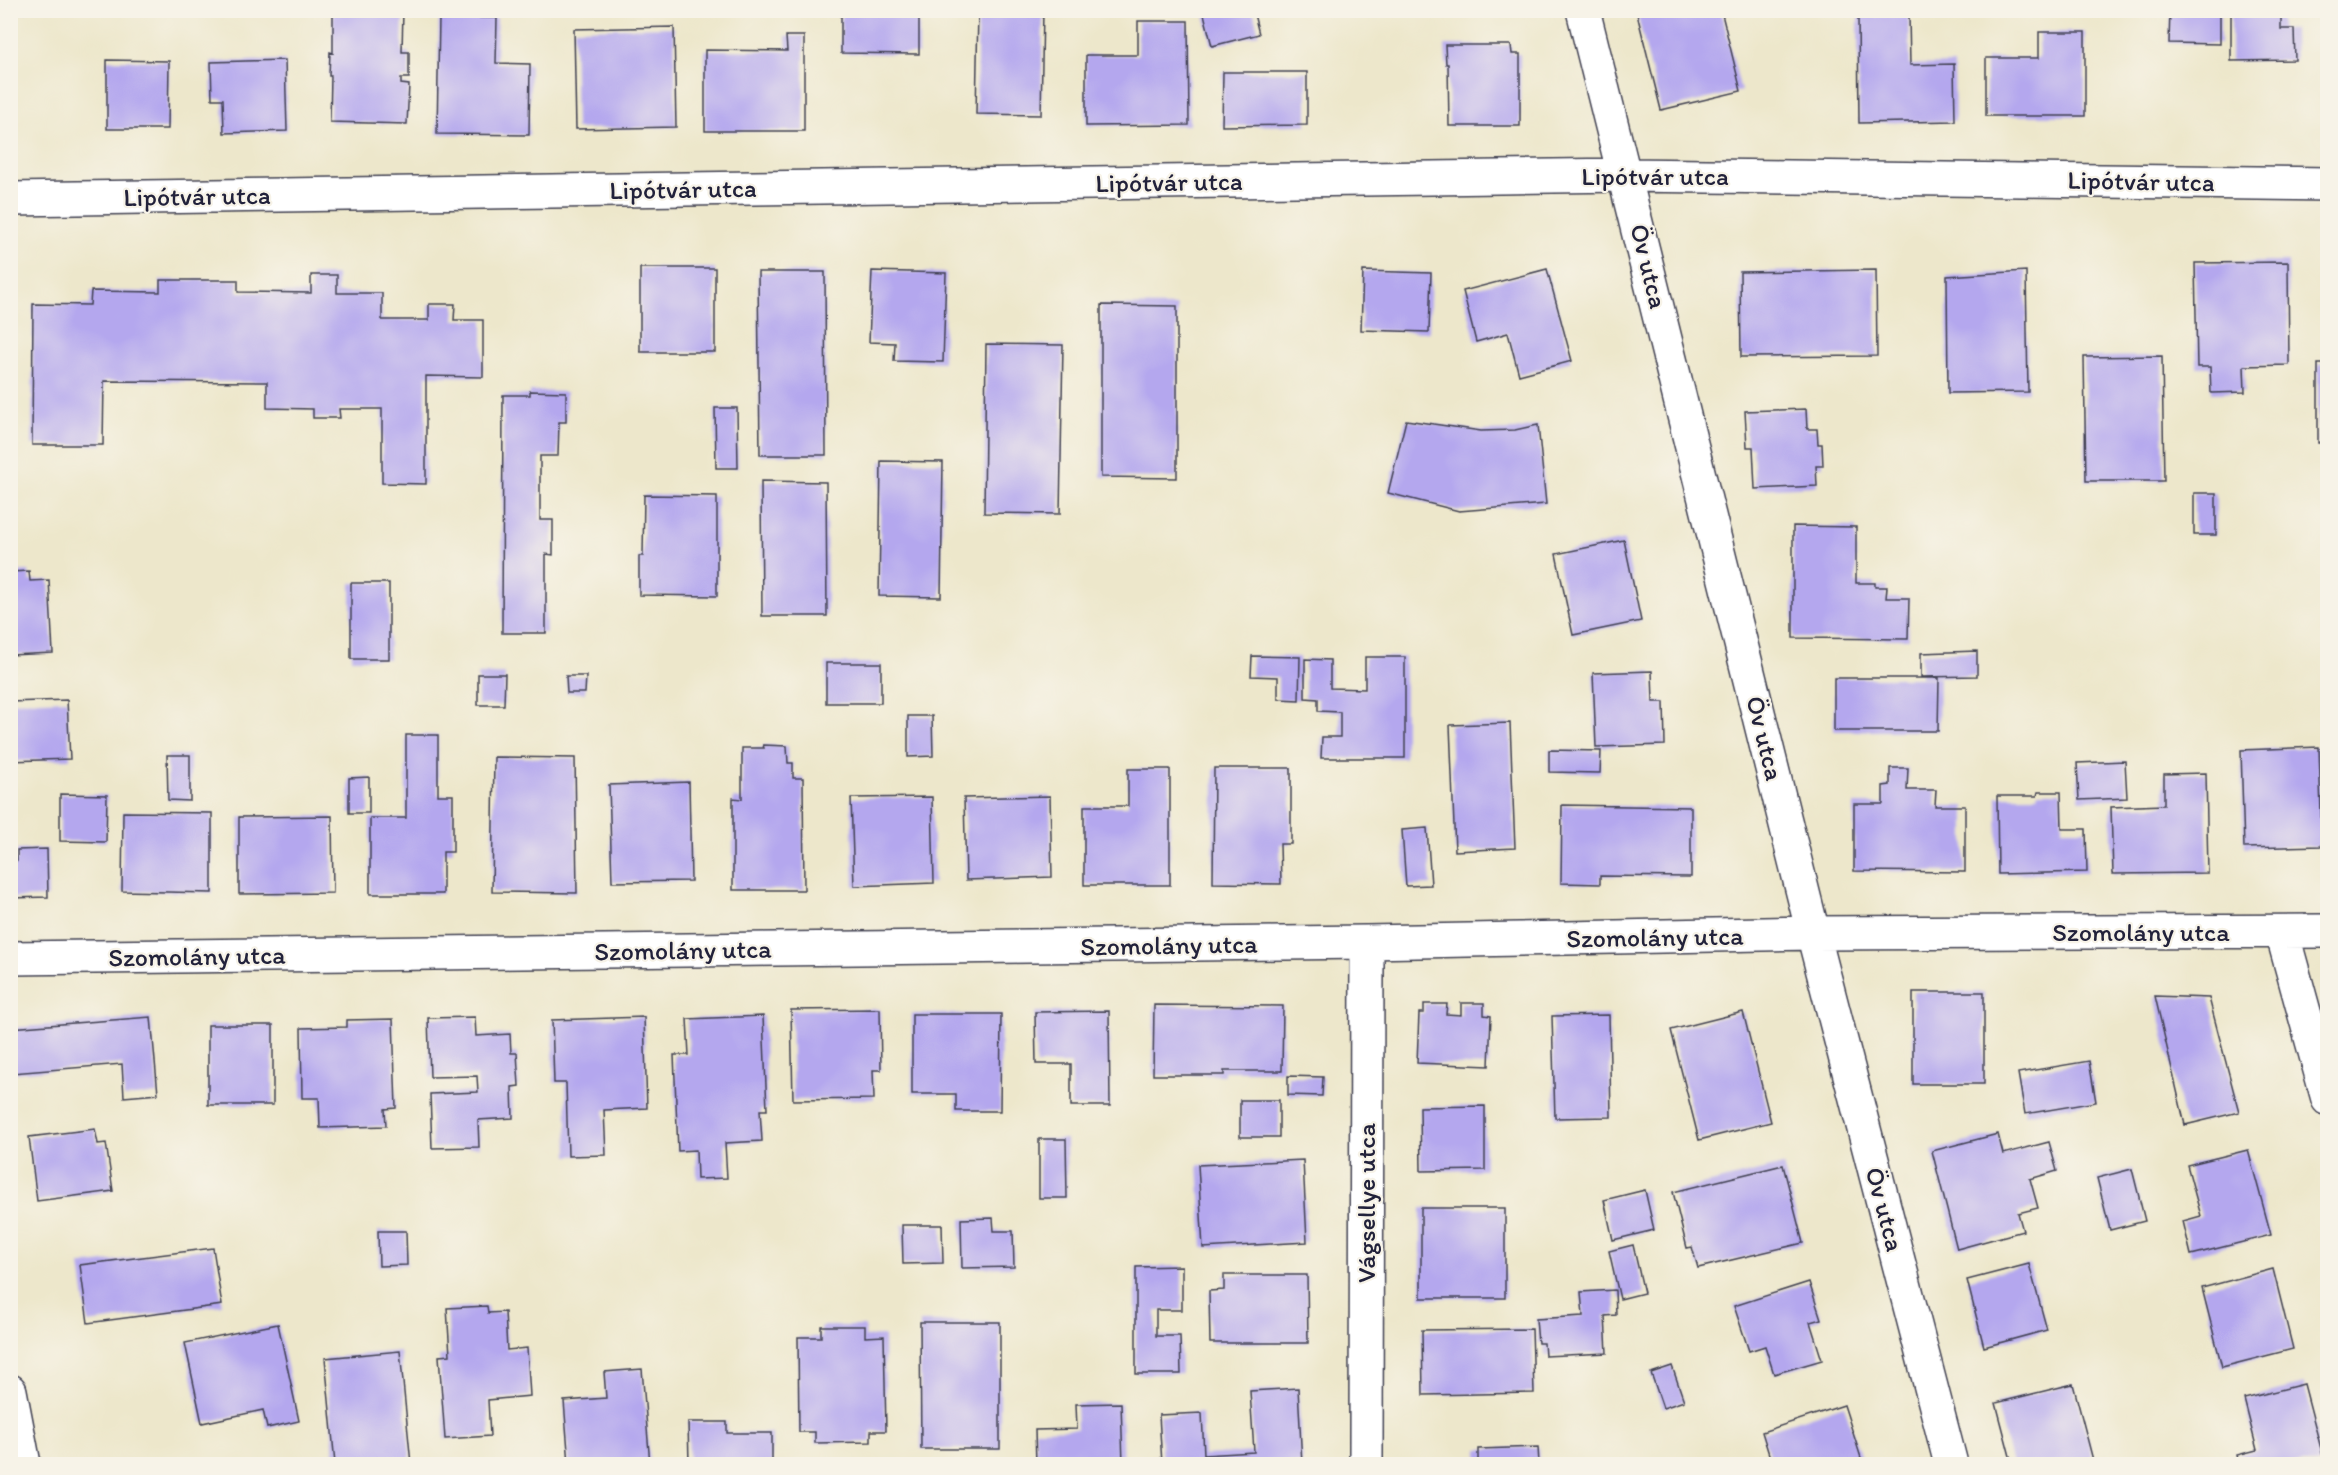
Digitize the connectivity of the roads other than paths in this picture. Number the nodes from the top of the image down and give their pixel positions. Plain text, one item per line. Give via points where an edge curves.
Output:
1 (1583, 10) edge
2 (1626, 175) junction
3 (2328, 184) edge
4 (10, 199) edge
5 (2328, 931) edge
6 (2282, 932) junction
7 (1813, 933) junction
8 (1367, 942) junction
9 (10, 958) edge
10 (2328, 1099) edge
11 (10, 1391) edge
12 (24, 1464) edge
13 (1366, 1464) edge
14 (1951, 1464) edge

1 - 2 street, Öv utca
2 - 3 street, Lipótvár utca
2 - 4 street, Lipótvár utca
2 - 7 street, Öv utca
5 - 6 street, Szomolány utca
6 - 7 street, Szomolány utca
6 - 10 street
7 - 8 street, Szomolány utca
7 - 14 street, Öv utca
8 - 9 street, Szomolány utca
8 - 13 street, Vágsellye utca
11 - 12 street

